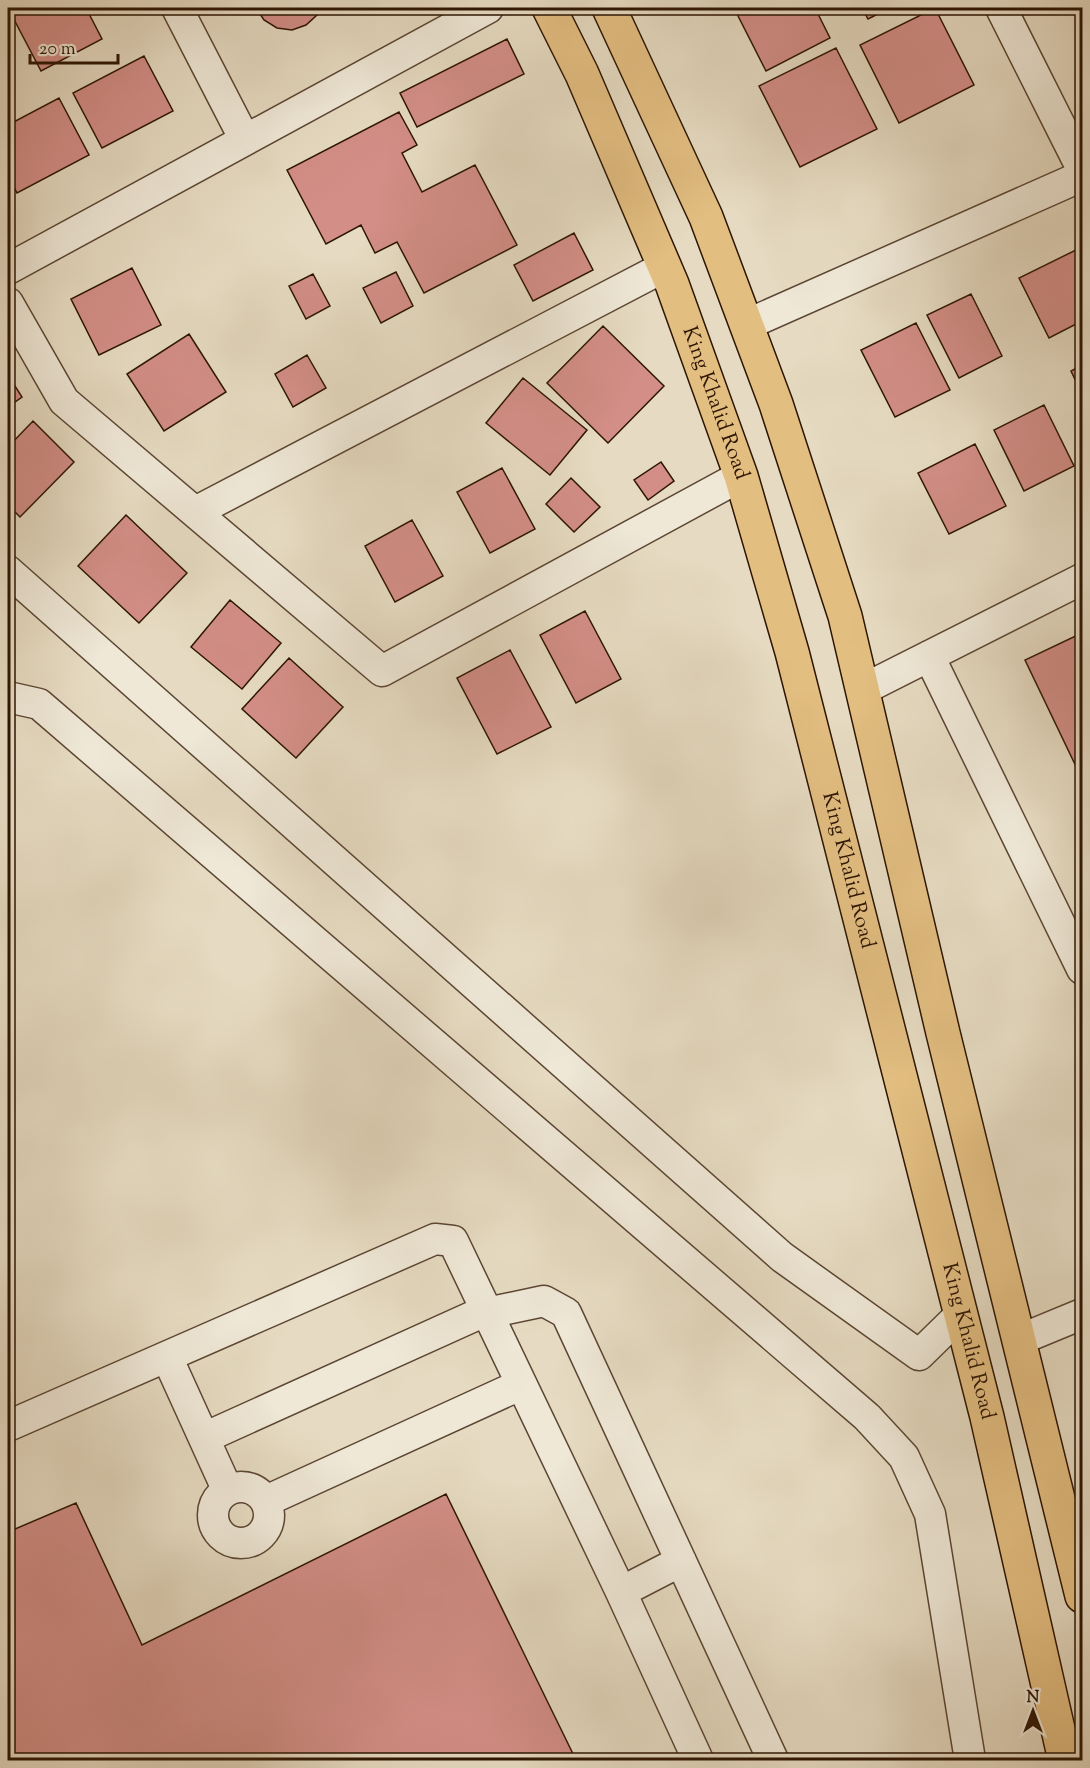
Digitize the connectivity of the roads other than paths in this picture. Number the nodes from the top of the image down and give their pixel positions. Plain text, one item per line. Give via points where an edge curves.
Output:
1 (177, 8) edge
2 (488, 8) edge
3 (549, 8) edge
4 (609, 8) edge
5 (1001, 8) edge
6 (244, 140) junction
7 (1083, 169) edge
8 (1083, 176) edge
9 (664, 267) junction
10 (8, 269) edge
11 (8, 303) edge
12 (746, 325) junction
13 (741, 476) junction
14 (195, 512) junction
15 (8, 571) edge
16 (1083, 579) edge
17 (929, 656) junction
18 (862, 690) junction
19 (8, 697) edge
20 (1083, 969) edge
21 (486, 1312) junction
22 (960, 1314) junction
23 (1083, 1314) edge
24 (1019, 1340) junction
25 (167, 1357) junction
26 (520, 1385) junction
27 (8, 1426) edge
28 (204, 1438) junction
29 (227, 1490) junction
30 (266, 1501) junction
31 (681, 1562) junction
32 (621, 1592) junction
33 (1083, 1596) edge
34 (698, 1761) edge
35 (772, 1761) edge
36 (970, 1761) edge
37 (1065, 1761) edge

1 - 6 street
2 - 6 street
3 - 9 main road, King Khalid Road via 582,74
4 - 12 main road via 706,217
5 - 7 street
6 - 10 street
8 - 12 street
9 - 13 main road, King Khalid Road
9 - 14 street
11 - 14 street via 64,402
12 - 18 main road via 845,616
13 - 14 street via 382,671
13 - 22 main road, King Khalid Road via 792,652
15 - 22 street via 782,1257 919,1355
16 - 17 street
17 - 18 street
17 - 20 street
18 - 24 main road
19 - 36 street via 39,705 867,1417 904,1457 930,1514
21 - 25 street via 453,1241 435,1239
21 - 26 street
21 - 28 street
21 - 31 street via 544,1301 566,1313
22 - 37 main road, King Khalid Road
23 - 24 street
24 - 33 main road
25 - 27 street
25 - 28 street
26 - 30 street
26 - 32 street
28 - 29 street
29 - 30 street via 242,1486 256,1490
29 - 30 street via 216,1500 212,1514 215,1528 226,1539 240,1543 254,1540 265,1530 269,1515
31 - 32 street
31 - 35 street
32 - 34 street

